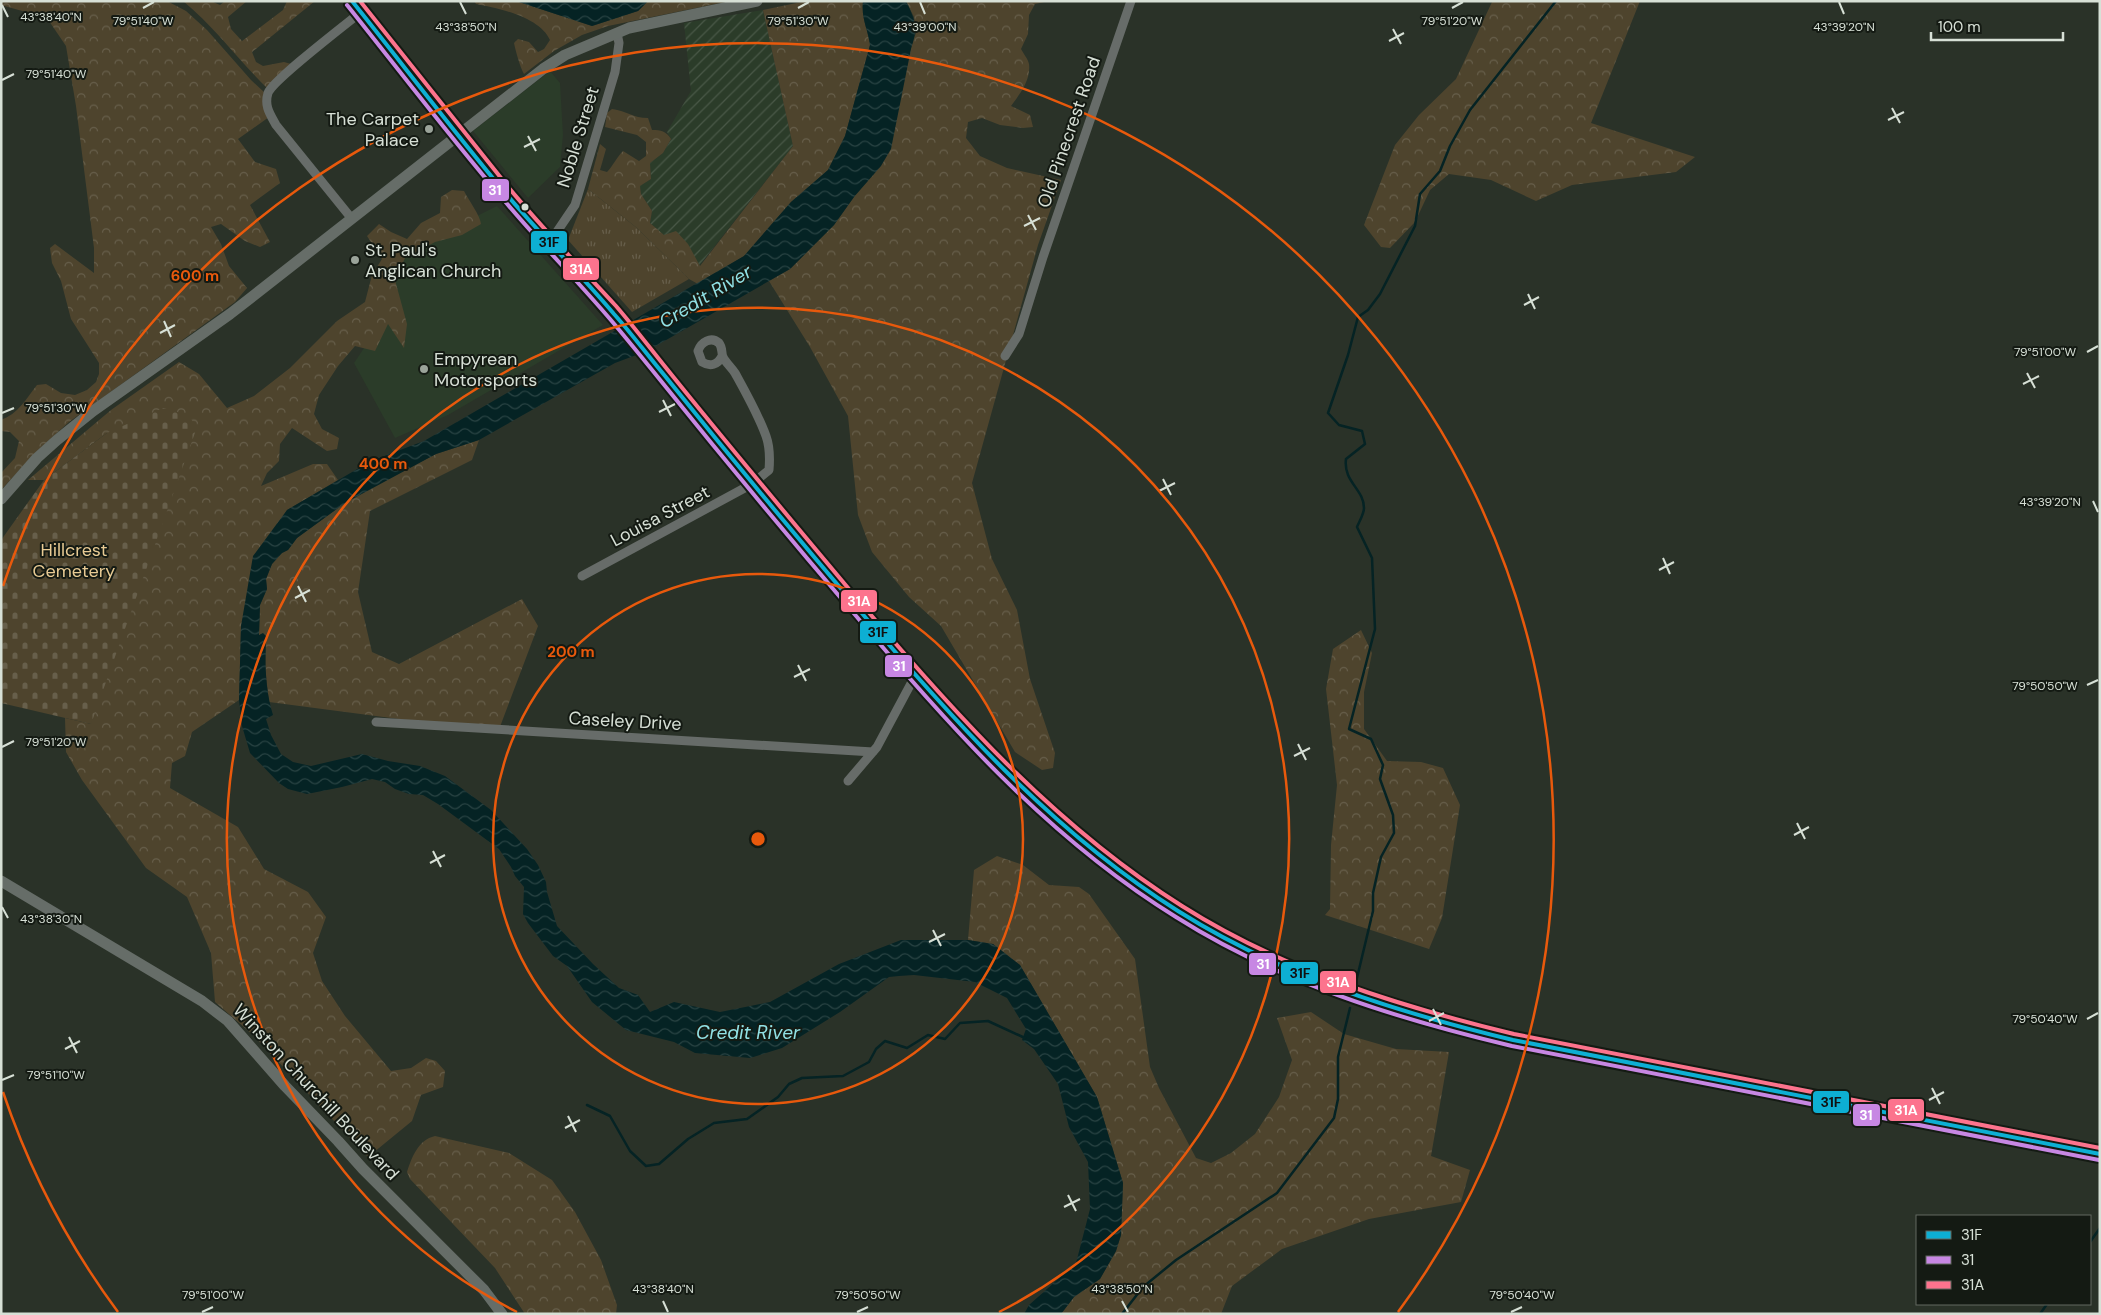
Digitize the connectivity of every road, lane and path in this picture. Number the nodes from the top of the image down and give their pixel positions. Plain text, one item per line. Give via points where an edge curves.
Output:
1 (352, 1) edge
2 (757, 1) edge
3 (1130, 1) edge
4 (360, 12) junction
5 (617, 33) junction
6 (458, 134) junction
7 (352, 219) junction
8 (550, 242) junction
9 (722, 356) dead end
10 (1005, 356) dead end
11 (752, 484) junction
12 (1, 499) edge
13 (582, 576) dead end
14 (915, 676) junction
15 (376, 722) dead end
16 (873, 752) junction
17 (848, 781) dead end
18 (1, 881) edge
19 (2100, 1154) edge
20 (502, 1314) edge

1 - 4 main road
2 - 5 main road
3 - 10 street, Old Pinecrest Road via 1020,334
4 - 6 main road
4 - 7 street via 268,91 266,107 276,125
5 - 6 main road via 565,55
5 - 8 street, Noble Street via 614,72 575,205
6 - 7 main road
6 - 8 main road
7 - 12 main road via 230,314 93,411 36,458
8 - 11 main road via 615,315
9 - 11 street, Louisa Street via 751,402 770,454 769,470
11 - 13 street, Louisa Street
11 - 14 main road
14 - 16 street
14 - 19 main road via 1048,813 1128,878 1249,951 1307,978 1417,1015 1513,1040
15 - 16 street, Caseley Drive
16 - 17 street
18 - 20 main road, Winston Churchill Boulevard via 202,1001 228,1021 363,1169 484,1290

